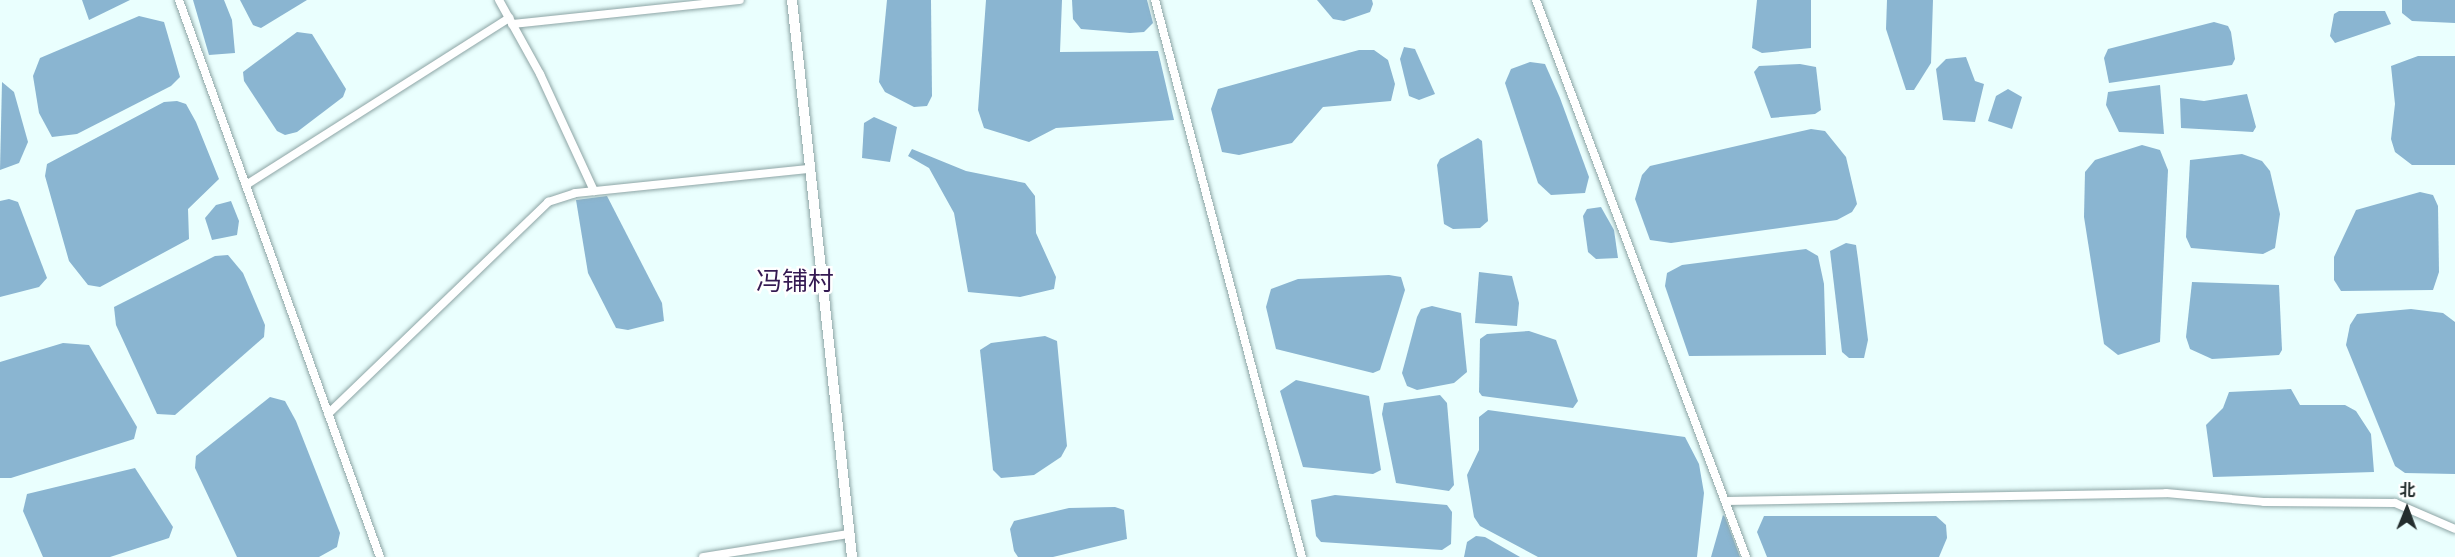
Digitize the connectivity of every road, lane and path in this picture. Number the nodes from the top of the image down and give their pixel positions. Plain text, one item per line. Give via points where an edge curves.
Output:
1 (179, 0) edge
2 (499, 0) edge
3 (740, 0) edge
4 (792, 0) edge
5 (1155, 0) edge
6 (1536, 0) edge
7 (511, 21) junction
8 (809, 169) junction
9 (246, 186) junction
10 (594, 191) junction
11 (328, 414) junction
12 (1726, 501) junction
13 (2455, 529) edge
14 (849, 534) junction
15 (380, 557) edge
16 (703, 557) edge
17 (852, 557) edge
18 (1302, 557) edge
19 (1746, 557) edge

1 - 9 street
2 - 7 street
3 - 7 street
4 - 8 street
5 - 18 street
6 - 12 street
7 - 9 street
7 - 10 street
8 - 10 street
8 - 14 street
9 - 11 street
10 - 11 street via 564,195 534,212
11 - 15 street
12 - 13 street via 2166,493 2264,502 2395,503
12 - 19 street
14 - 16 street
14 - 17 street

